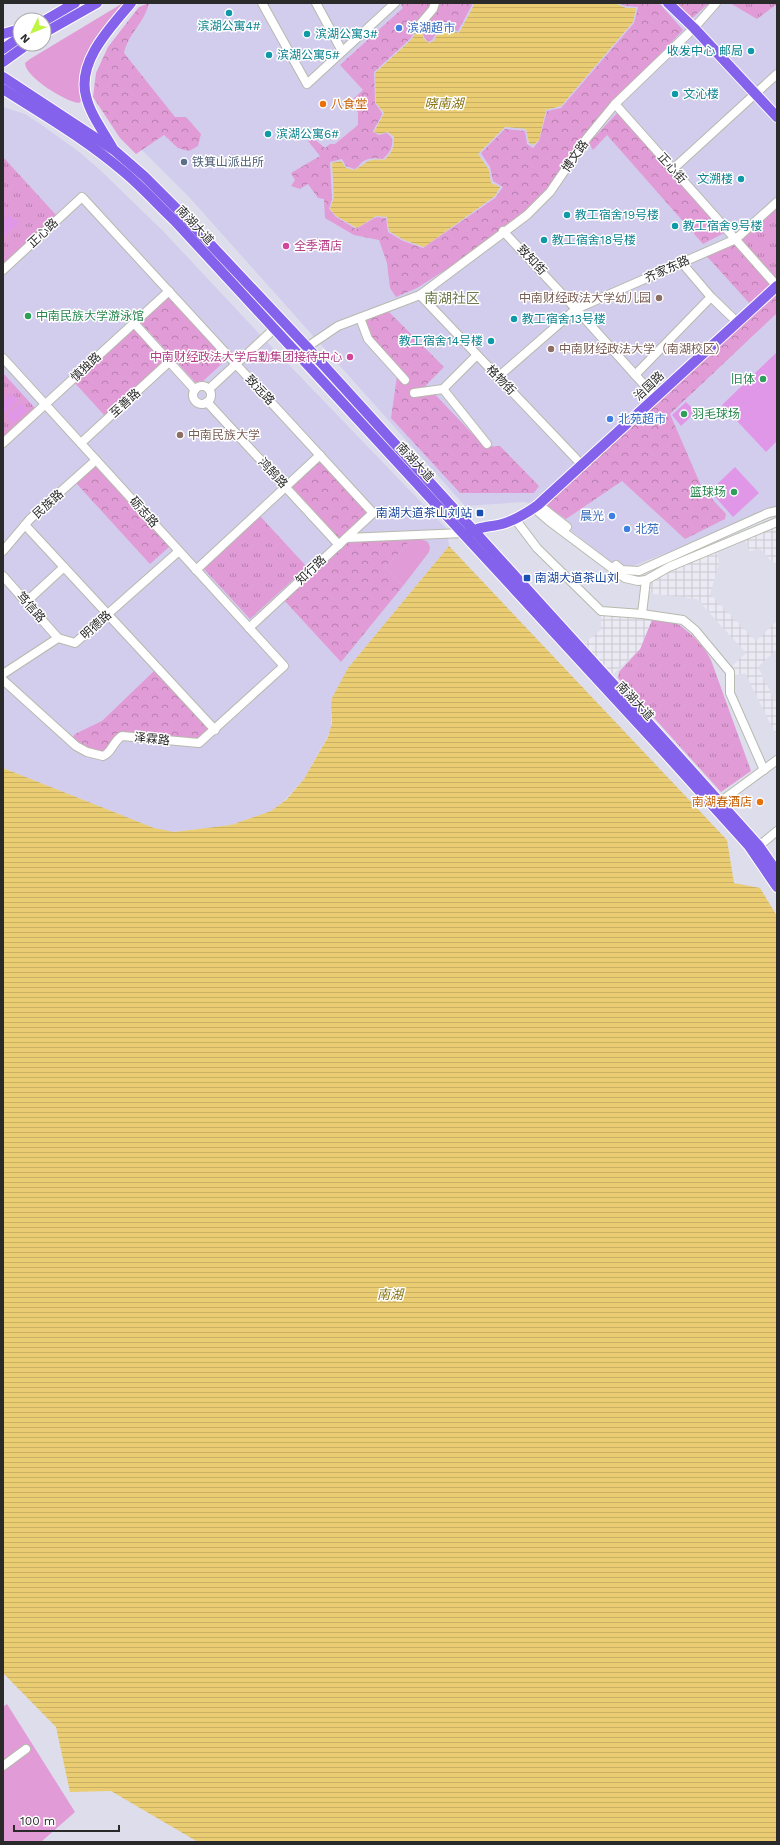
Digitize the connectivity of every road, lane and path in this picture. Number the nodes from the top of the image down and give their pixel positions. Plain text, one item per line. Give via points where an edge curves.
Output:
1 (75, 3) edge
2 (97, 3) edge
3 (132, 3) edge
4 (262, 3) edge
5 (316, 3) edge
6 (395, 3) edge
7 (435, 3) edge
8 (668, 3) edge
9 (716, 3) edge
10 (52, 16) edge
11 (52, 28) edge
12 (694, 28) junction
13 (416, 29) dead end
14 (12, 42) edge
15 (3, 48) edge
16 (342, 51) junction
17 (17, 52) edge
18 (3, 62) edge
19 (777, 74) edge
20 (3, 77) edge
21 (3, 89) edge
22 (756, 93) junction
23 (3, 98) edge
24 (24, 102) junction
25 (615, 104) junction
26 (777, 117) edge
27 (114, 150) junction
28 (673, 169) junction
29 (82, 196) joint
30 (777, 202) edge
31 (504, 231) junction
32 (736, 239) junction
33 (682, 263) junction
34 (3, 270) edge
35 (777, 286) edge
36 (169, 291) junction
37 (420, 295) junction
38 (711, 297) junction
39 (576, 309) junction
40 (360, 318) junction
41 (737, 322) junction
42 (134, 323) junction
43 (274, 328) junction
44 (307, 347) junction
45 (477, 355) junction
46 (3, 358) edge
47 (170, 362) junction
48 (236, 364) junction
49 (636, 375) junction
50 (498, 377) junction
51 (405, 380) dead end
52 (209, 389) junction
53 (195, 390) junction
54 (443, 390) junction
55 (414, 393) dead end
56 (656, 398) junction
57 (207, 402) junction
58 (45, 404) junction
59 (3, 443) edge
60 (81, 443) junction
61 (487, 444) dead end
62 (320, 455) junction
63 (96, 460) junction
64 (582, 465) junction
65 (286, 487) junction
66 (536, 506) junction
67 (777, 511) edge
68 (373, 513) joint
69 (514, 519) junction
70 (777, 522) edge
71 (25, 525) junction
72 (468, 533) junction
73 (347, 538) junction
74 (339, 545) junction
75 (3, 551) edge
76 (179, 551) junction
77 (64, 567) junction
78 (196, 570) junction
79 (3, 576) edge
80 (646, 580) junction
81 (26, 602) junction
82 (642, 614) junction
83 (108, 615) junction
84 (249, 628) junction
85 (58, 638) junction
86 (284, 666) joint
87 (3, 674) edge
88 (3, 680) edge
89 (215, 730) junction
90 (777, 760) edge
91 (764, 770) junction
92 (720, 802) junction
93 (777, 831) edge
94 (759, 846) junction
95 (777, 872) edge
96 (777, 887) edge
97 (26, 1749) dead end
98 (3, 1766) edge

1 - 10 main road
2 - 11 main road
3 - 27 main road via 97,49 85,78 88,103
4 - 16 street via 307,84
5 - 16 street
6 - 16 street
7 - 13 street via 434,9
8 - 12 main road
9 - 12 street, 博文路
12 - 22 main road
12 - 25 street, 博文路
14 - 15 main road
17 - 18 main road
19 - 22 street
20 - 27 main road, 南湖大道
21 - 24 main road, 南湖大道
22 - 26 main road
22 - 28 street
23 - 24 main road
24 - 43 main road, 南湖大道 via 125,172 175,221
25 - 28 street, 正心街
25 - 31 street, 博文路 via 587,138 550,192 527,215
27 - 44 main road, 南湖大道 via 160,191
28 - 32 street, 正心街
29 - 34 street, 正心路
29 - 36 street, 致远路
30 - 32 street, 齐家东路
31 - 37 street, 博文路
31 - 39 street, 致知街
32 - 33 street, 齐家东路
32 - 35 street, 正心街
33 - 38 street
33 - 39 street, 齐家东路
35 - 41 main road, 治国路
36 - 42 street, 慎独路
36 - 48 street, 致远路
37 - 40 street, 博文路
37 - 45 street, 格物街
38 - 41 street
38 - 49 street
39 - 49 street, 致知街
39 - 50 street, 齐家东路
40 - 44 street, 博文路 via 338,326
40 - 51 street via 368,340
41 - 56 main road, 治国路
42 - 47 street
42 - 58 street, 慎独路
43 - 48 street
43 - 72 main road, 南湖大道
44 - 72 main road, 南湖大道
45 - 50 street, 格物街
45 - 54 street
46 - 58 street, 砺志路
47 - 53 street
47 - 60 street, 至善路
48 - 52 street
48 - 62 street, 致远路
49 - 56 street, 致知街
50 - 64 street, 格物街
52 - 53 street via 203,386
52 - 57 street via 210,397
53 - 57 street via 193,395 196,401
54 - 55 street
54 - 61 street
56 - 64 main road, 治国路
57 - 65 street, 鸿鹄路
58 - 59 street, 慎独路
58 - 60 street, 砺志路
60 - 63 street, 砺志路
62 - 65 street
62 - 68 street, 致远路
63 - 71 street, 民族路
63 - 76 street, 砺志路
64 - 66 main road, 治国路
65 - 74 street, 鸿鹄路
65 - 78 street
66 - 67 street via 622,570 639,571
66 - 69 main road, 治国路
66 - 80 street via 549,521 625,578
68 - 73 street, 知行路
69 - 72 main road, 治国路
69 - 82 street via 537,548 601,611
70 - 80 street via 669,567
71 - 75 street, 民族路
71 - 77 street
72 - 73 street
72 - 92 main road, 南湖大道
72 - 96 main road, 南湖大道 via 749,846
73 - 74 street, 知行路
74 - 84 street, 知行路
76 - 78 street, 砺志路
76 - 83 street, 明德路
77 - 81 street
77 - 83 street
78 - 84 street, 砺志路
79 - 81 street, 笃信路
80 - 82 street
81 - 85 street, 笃信路
82 - 91 street via 683,620 695,630 730,672 730,693
83 - 85 street, 明德路 via 77,642 72,643
83 - 89 street
84 - 86 street, 砺志路
85 - 87 street
86 - 89 street, 泽霖路
88 - 89 street, 泽霖路 via 64,737 87,752 105,755 122,736 197,744
90 - 91 street
91 - 92 street
92 - 94 main road, 南湖大道
93 - 94 street
94 - 95 main road, 南湖大道
97 - 98 street

